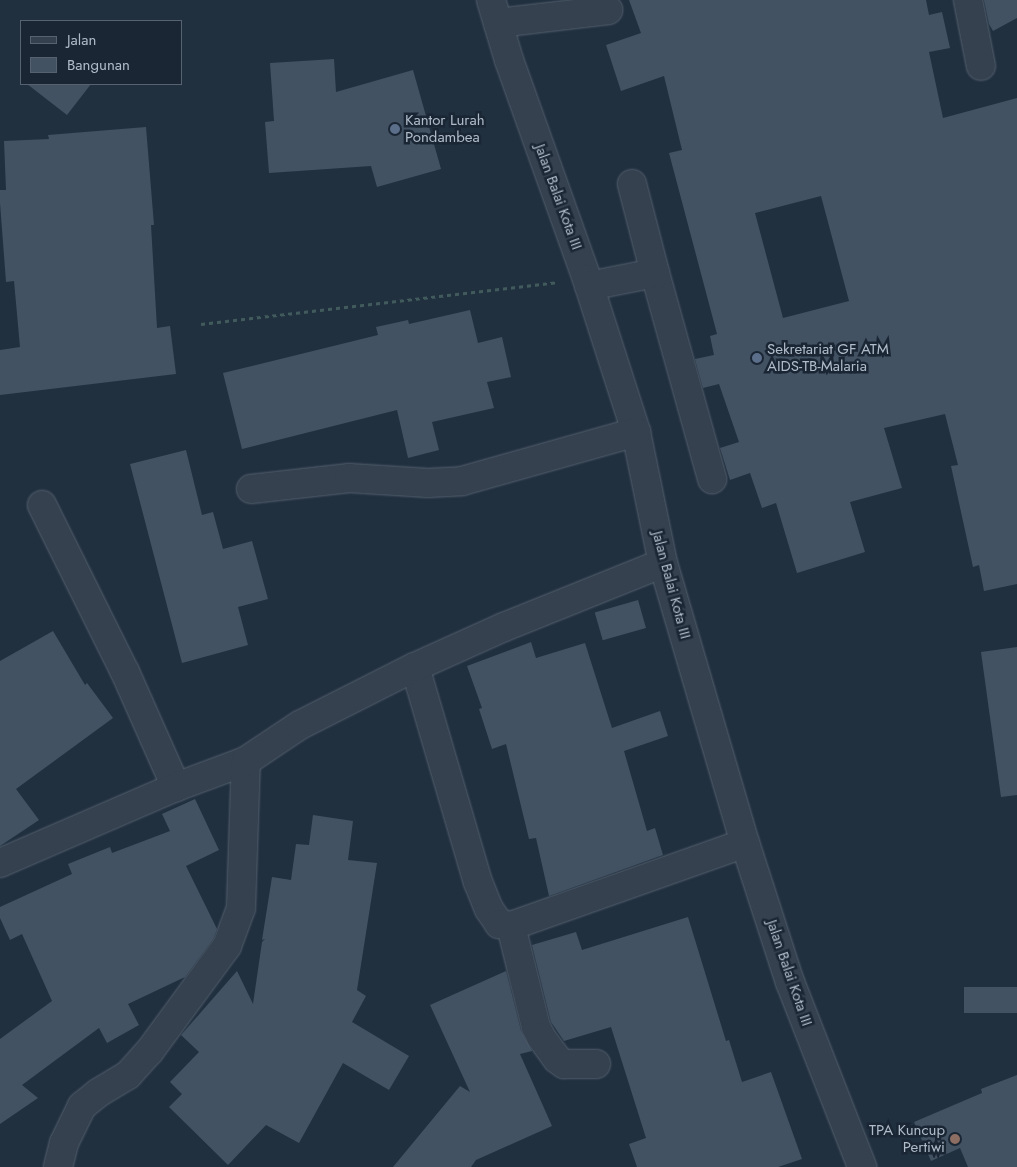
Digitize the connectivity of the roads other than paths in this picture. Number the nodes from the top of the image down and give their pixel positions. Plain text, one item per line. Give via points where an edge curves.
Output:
1 (968, 0) edge
2 (608, 10) dead end
3 (494, 11) edge
4 (981, 66) dead end
5 (632, 184) dead end
6 (656, 273) junction
7 (588, 282) junction
8 (636, 432) junction
9 (712, 479) dead end
10 (251, 488) dead end
11 (42, 505) dead end
12 (663, 564) junction
13 (415, 667) junction
14 (246, 761) junction
15 (176, 787) junction
16 (745, 843) junction
17 (0, 863) edge
18 (511, 926) junction
19 (596, 1064) dead end
20 (58, 1167) edge
21 (862, 1167) edge

1 - 4 street
2 - 3 street
3 - 7 street, Jalan Balai Kota III
5 - 6 street
6 - 7 street
6 - 9 street
7 - 8 street, Jalan Balai Kota III
8 - 10 street via 462,481 428,483 349,478
8 - 12 street, Jalan Balai Kota III
11 - 15 street via 125,672
12 - 13 street via 504,627
12 - 16 street, Jalan Balai Kota III
13 - 14 street via 300,725
13 - 18 street via 478,882 493,917 500,924
14 - 15 street
14 - 20 street via 241,908 227,946 149,1052 128,1074 82,1106 64,1143
15 - 17 street
16 - 18 street
16 - 21 street, Jalan Balai Kota III via 790,982
18 - 19 street via 541,1037 564,1064

